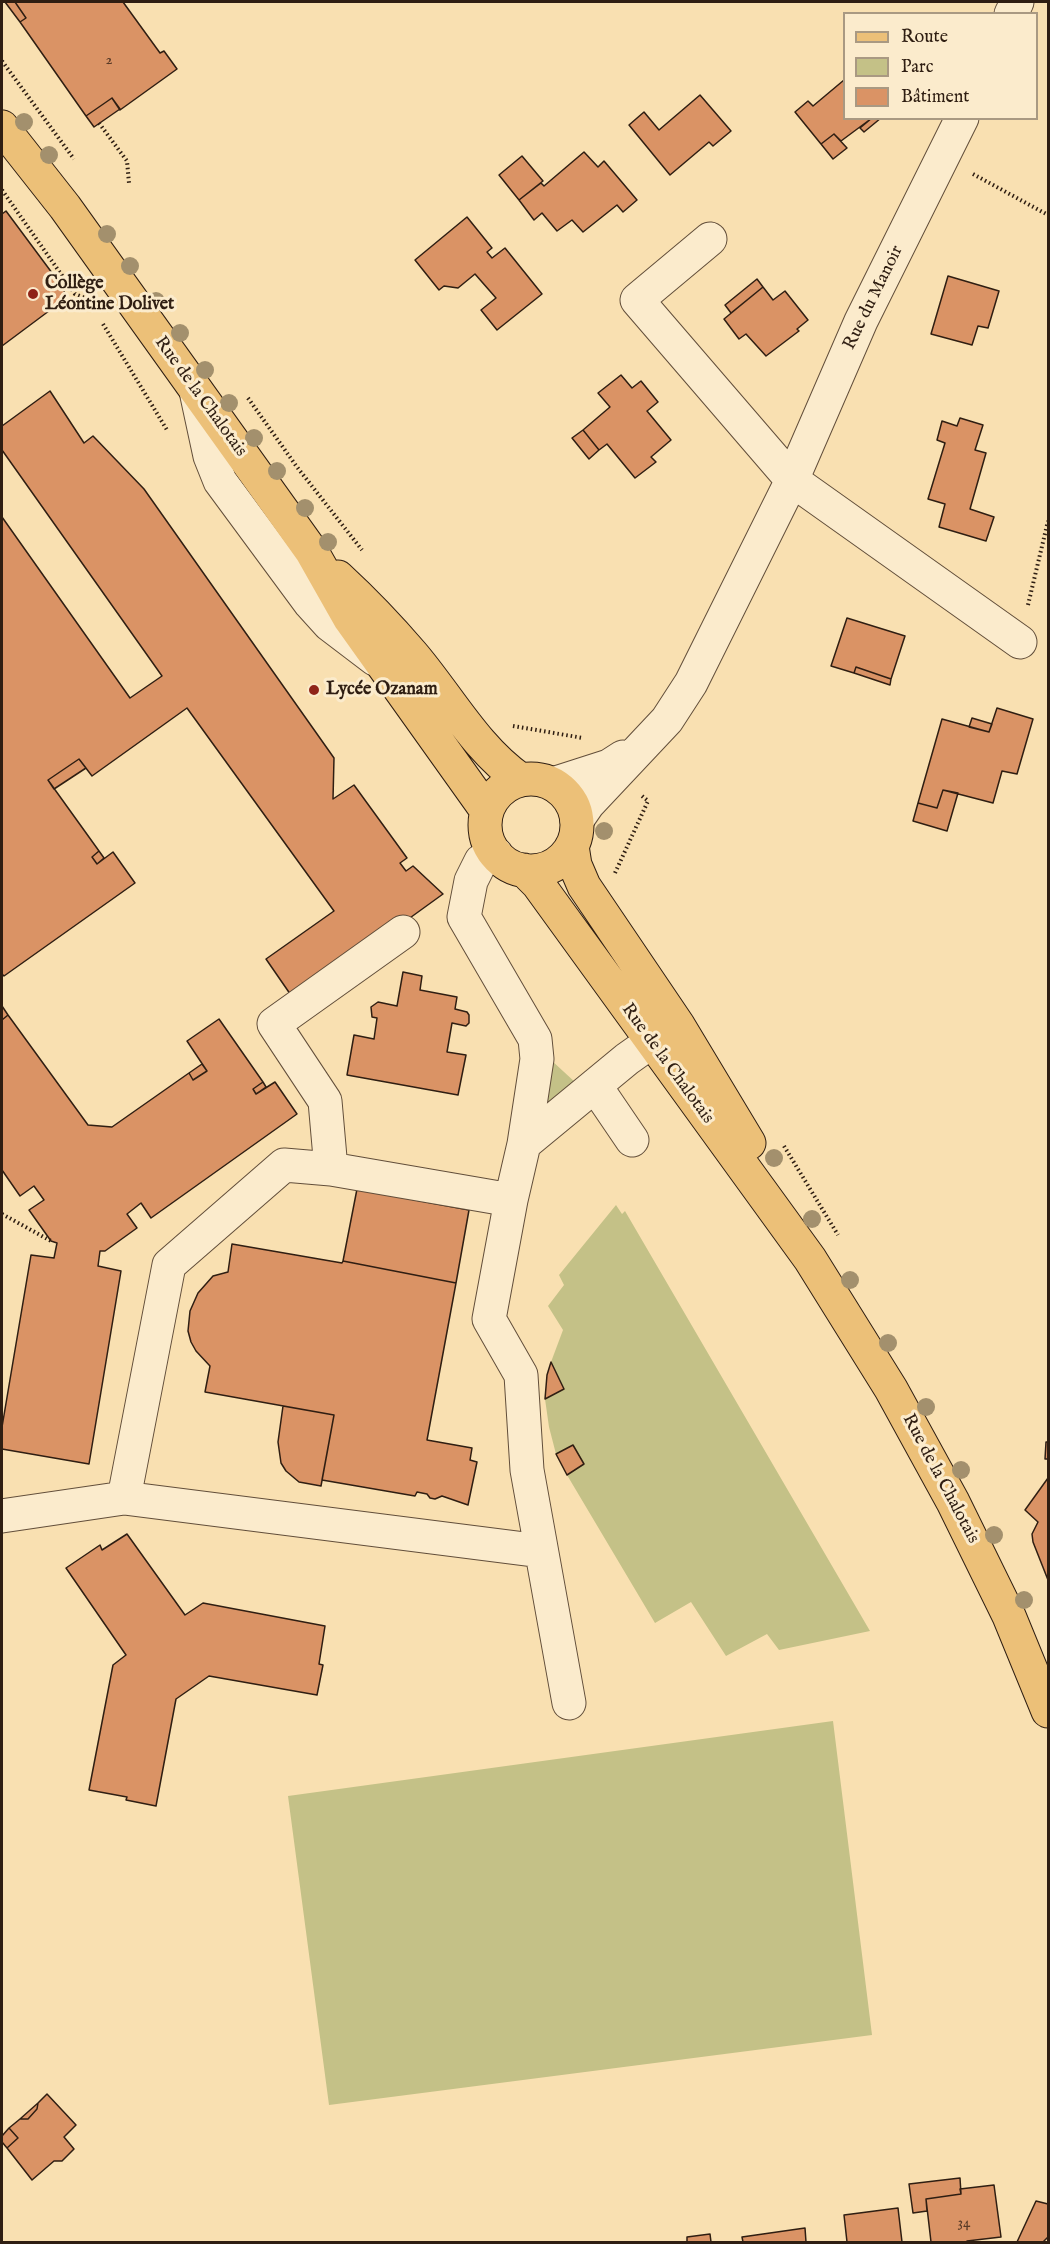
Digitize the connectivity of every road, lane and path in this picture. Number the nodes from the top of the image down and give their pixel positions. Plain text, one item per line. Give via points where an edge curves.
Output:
1 (2, 61) edge
2 (961, 120) edge
3 (99, 123) dead end
4 (2, 127) edge
5 (943, 158) junction
6 (76, 161) dead end
7 (129, 183) dead end
8 (1048, 215) edge
9 (710, 239) dead end
10 (242, 390) dead end
11 (196, 391) junction
12 (792, 480) junction
13 (1048, 521) edge
14 (312, 552) junction
15 (367, 557) dead end
16 (1020, 642) joint
17 (380, 661) junction
18 (506, 722) dead end
19 (613, 770) junction
20 (520, 780) junction
21 (553, 784) junction
22 (487, 811) junction
23 (574, 833) junction
24 (496, 854) junction
25 (524, 870) junction
26 (611, 882) dead end
27 (403, 932) dead end
28 (651, 1042) junction
29 (586, 1094) junction
30 (524, 1144) junction
31 (783, 1144) dead end
32 (625, 1145) dead end
33 (331, 1169) junction
34 (511, 1200) junction
35 (2, 1214) edge
36 (51, 1241) dead end
37 (844, 1244) dead end
38 (810, 1259) junction
39 (123, 1498) junction
40 (2, 1516) edge
41 (541, 1551) junction
42 (569, 1703) dead end
43 (1048, 1711) edge

1 - 6 path
2 - 5 street, Rue du Manoir
3 - 7 path via 127,161
4 - 11 main road, Rue de la Chalotais via 65,207
5 - 8 path
5 - 12 street, Rue du Manoir via 861,321
9 - 12 street via 637,300
10 - 15 path
11 - 14 main road, Rue de la Chalotais
11 - 17 street via 210,456 220,480 310,603 329,624
12 - 16 street
12 - 19 street, Rue du Manoir via 691,683 667,720
13 - 16 path
14 - 17 main road, Rue de la Chalotais via 350,619
14 - 20 main road, Rue de la Chalotais via 413,654 488,752
17 - 22 main road, Rue de la Chalotais
18 - 19 path via 588,740
19 - 21 street
19 - 23 street, Rue du Manoir via 588,804
19 - 26 path via 648,801
20 - 21 main road via 538,779
20 - 22 main road via 494,797
21 - 23 main road via 573,805
22 - 24 main road via 488,841
23 - 25 main road via 563,858 538,870
23 - 38 main road, Rue de la Chalotais via 575,865 584,886 678,1025 753,1151
24 - 25 main road via 508,865
24 - 30 street via 482,861 471,881 464,917 536,1039 537,1059
25 - 28 main road, Rue de la Chalotais
27 - 33 street via 274,1024 325,1101
28 - 29 street
28 - 38 main road, Rue de la Chalotais
29 - 30 street
29 - 32 street
30 - 34 street
31 - 37 path
33 - 34 street
33 - 39 street via 284,1165 169,1265
34 - 41 street via 489,1319 521,1375 527,1470
35 - 36 path
38 - 43 main road, Rue de la Chalotais via 891,1389 954,1502 1009,1616
39 - 40 street
39 - 41 street
41 - 42 street

